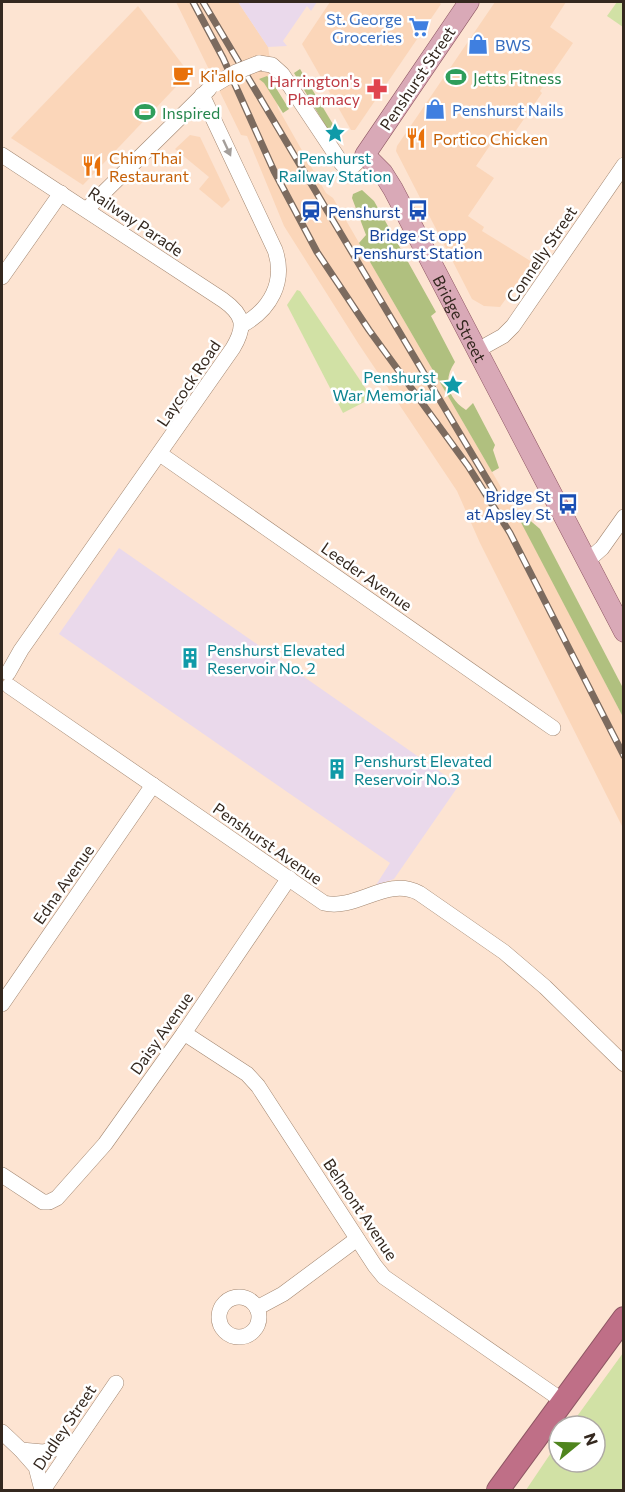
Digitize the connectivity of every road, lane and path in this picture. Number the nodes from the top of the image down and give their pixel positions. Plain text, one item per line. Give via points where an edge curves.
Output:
1 (469, 2) edge
2 (202, 95) junction
3 (2, 155) edge
4 (365, 155) junction
5 (624, 165) edge
6 (61, 192) junction
7 (87, 209) junction
8 (2, 277) edge
9 (242, 325) junction
10 (476, 351) junction
11 (160, 454) junction
12 (624, 517) edge
13 (586, 562) junction
14 (624, 632) edge
15 (5, 680) edge
16 (553, 728) dead end
17 (153, 785) junction
18 (289, 878) junction
19 (2, 1004) edge
20 (184, 1033) junction
21 (624, 1064) edge
22 (2, 1175) edge
23 (357, 1239) junction
24 (257, 1308) dead end
25 (624, 1318) edge
26 (116, 1383) dead end
27 (563, 1401) junction
28 (2, 1432) edge
29 (72, 1445) junction
30 (21, 1450) junction
31 (42, 1491) edge
32 (498, 1491) edge

1 - 4 main road, Penshurst Street
2 - 4 street, bridge via 245,68 259,63 272,65 342,164 353,166
2 - 7 street
2 -> 9 street, Laycock Road via 280,268 277,285 266,306
3 - 6 street, Railway Parade
4 - 10 main road, Bridge Street via 393,189
5 - 10 street, Connelly Street via 513,326
6 - 7 street, Railway Parade
6 - 8 street
7 - 9 street, Railway Parade via 224,300 238,314
9 - 11 street, Laycock Road via 240,337
10 - 13 main road, Bridge Street
11 - 15 street, Laycock Road via 21,650
11 - 16 street, Leeder Avenue
12 - 13 street via 602,548
13 - 14 main road, Bridge Street
15 - 17 street, Penshurst Avenue
17 - 18 street, Penshurst Avenue
17 - 19 street, Edna Avenue
18 - 20 street, Daisy Avenue
18 - 21 street, Penshurst Avenue via 330,904 405,887 419,893 511,957
20 - 22 street, Daisy Avenue via 105,1144 53,1201 43,1202
20 - 23 street, Belmont Avenue via 247,1074 258,1086
23 - 24 street via 283,1294
23 - 27 street, Belmont Avenue via 384,1276
25 - 27 highway
26 - 29 street, Dudley Street
27 - 32 highway
28 - 30 street
29 - 30 street via 43,1452
29 - 31 street, Dudley Street
30 - 31 street via 36,1467

